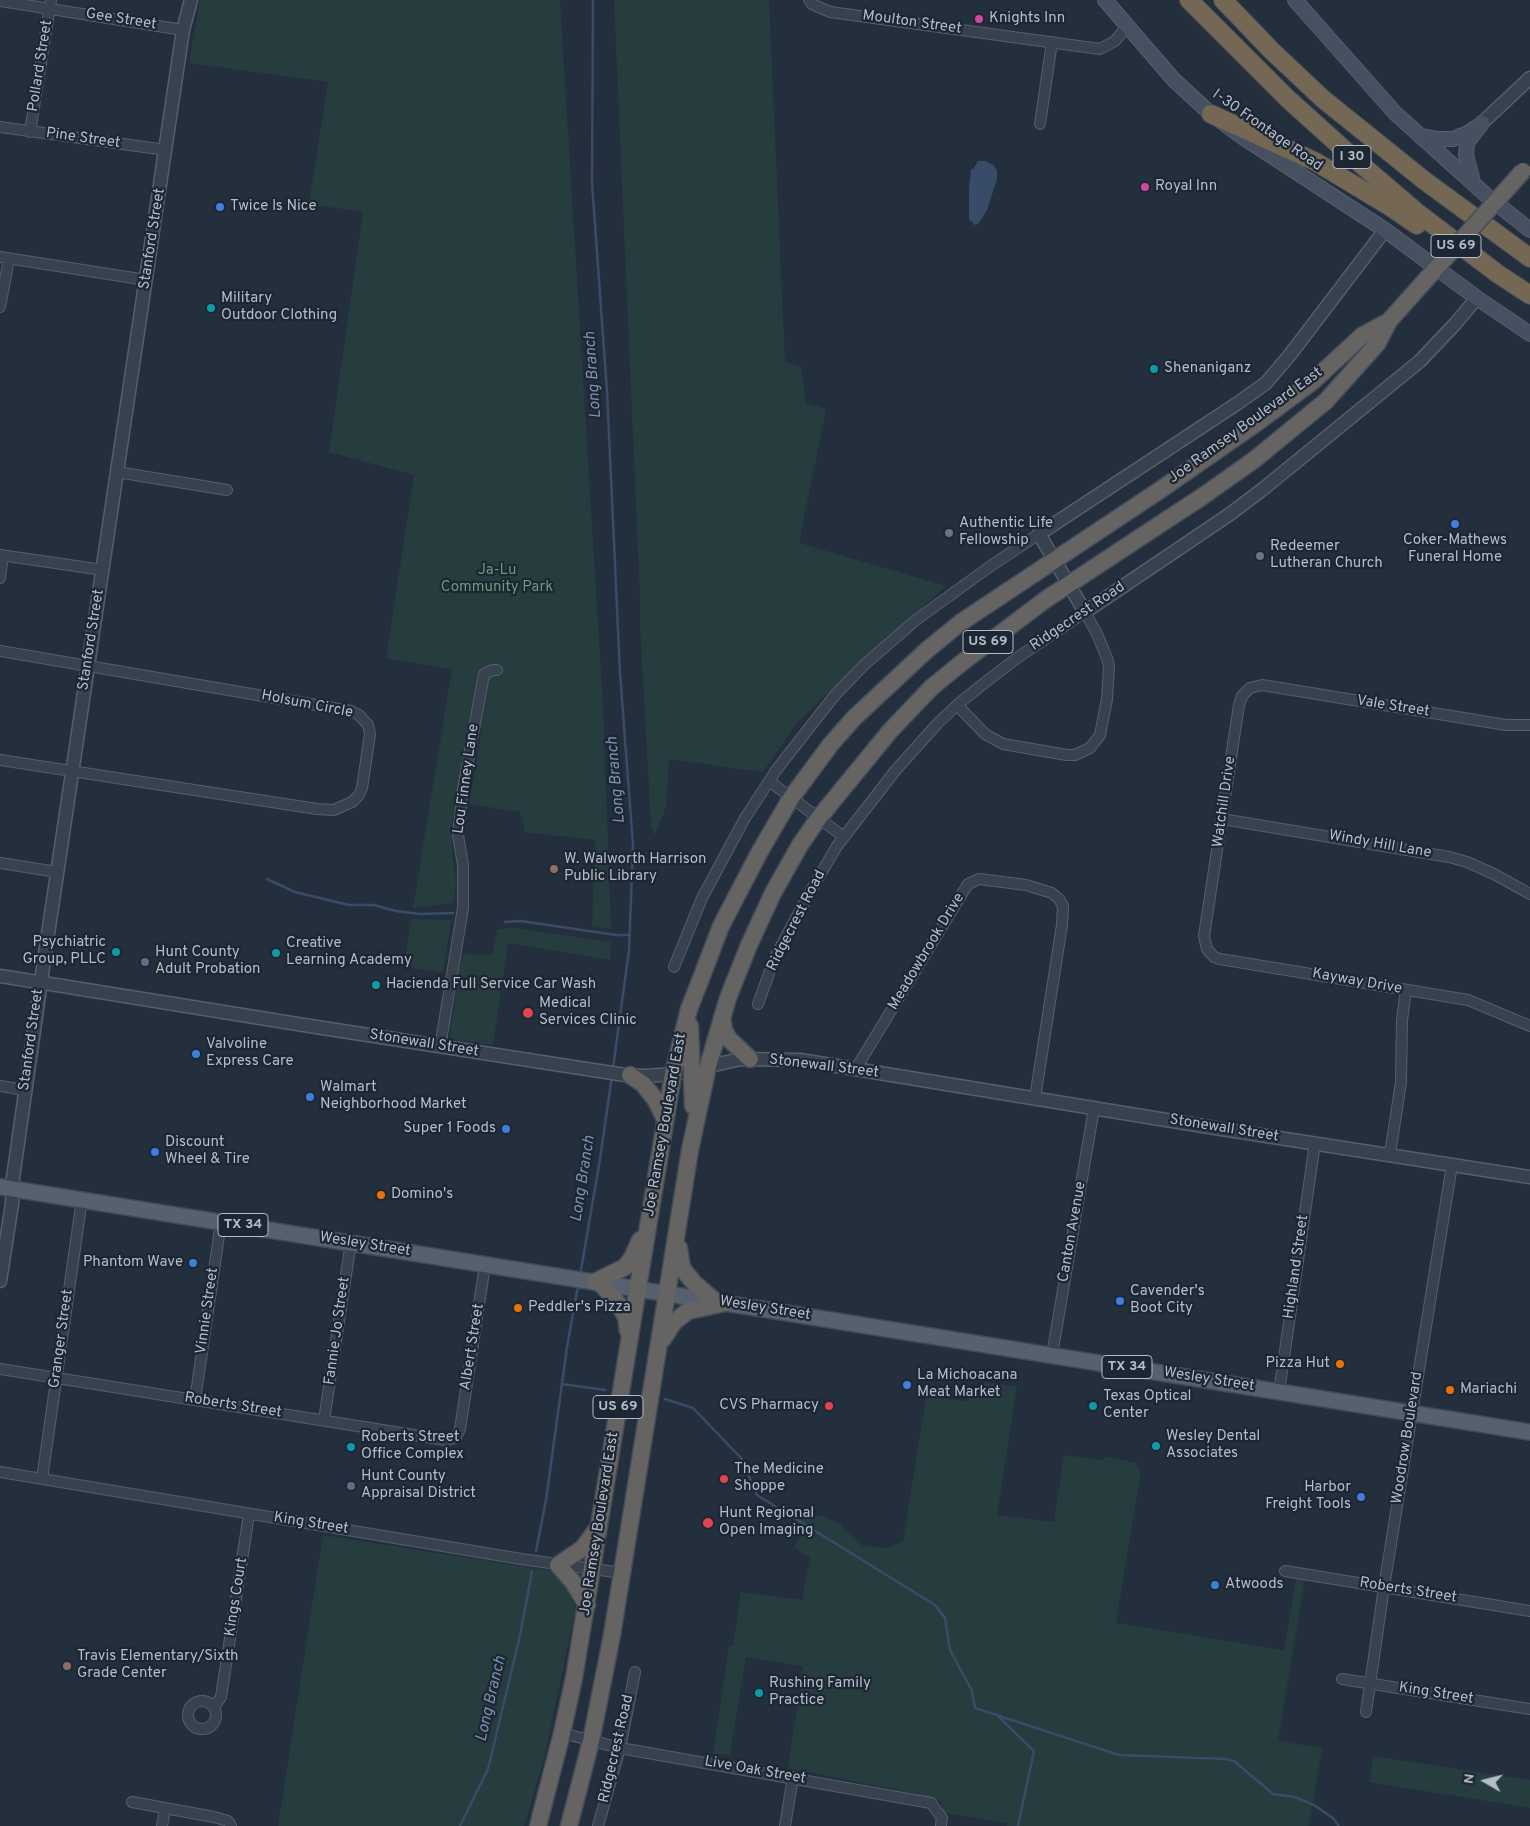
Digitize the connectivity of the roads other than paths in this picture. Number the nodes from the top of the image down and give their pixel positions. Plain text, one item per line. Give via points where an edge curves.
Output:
1 (191, 0) edge
2 (809, 0) edge
3 (1105, 0) edge
4 (1189, 0) edge
5 (1223, 0) edge
6 (1295, 0) edge
7 (0, 2) edge
8 (50, 5) edge
9 (1128, 26) junction
10 (183, 30) junction
11 (1052, 42) junction
12 (1530, 78) edge
13 (1211, 114) junction
14 (1482, 123) junction
15 (1040, 124) dead end
16 (0, 127) edge
17 (30, 132) junction
18 (1421, 135) junction
19 (166, 150) junction
20 (1527, 168) edge
21 (1473, 183) junction
22 (1385, 230) junction
23 (1530, 230) edge
24 (4, 258) edge
25 (1530, 258) edge
26 (1498, 274) junction
27 (146, 280) junction
28 (1530, 296) edge
29 (1477, 298) junction
30 (0, 307) edge
31 (1390, 320) junction
32 (1530, 334) edge
33 (118, 472) junction
34 (226, 490) dead end
35 (1038, 534) junction
36 (2, 555) edge
37 (1054, 560) junction
38 (103, 570) junction
39 (0, 578) edge
40 (1068, 585) junction
41 (1085, 612) junction
42 (0, 651) edge
43 (88, 667) junction
44 (497, 670) dead end
45 (1256, 686) joint
46 (958, 705) junction
47 (1530, 725) edge
48 (0, 760) edge
49 (72, 772) junction
50 (769, 781) junction
51 (791, 798) junction
52 (818, 819) junction
53 (1222, 819) junction
54 (844, 837) junction
55 (0, 863) edge
56 (57, 872) junction
57 (1530, 894) edge
58 (1206, 926) joint
59 (674, 967) dead end
60 (0, 976) edge
61 (40, 981) junction
62 (1406, 990) junction
63 (758, 1004) dead end
64 (689, 1009) junction
65 (722, 1017) junction
66 (1530, 1025) edge
67 (440, 1047) junction
68 (750, 1059) junction
69 (708, 1066) junction
70 (691, 1070) junction
71 (855, 1070) junction
72 (672, 1074) junction
73 (628, 1075) junction
74 (0, 1086) edge
75 (25, 1090) junction
76 (1035, 1098) junction
77 (1094, 1108) junction
78 (665, 1119) junction
79 (695, 1123) junction
80 (1315, 1143) junction
81 (1390, 1154) junction
82 (1452, 1164) junction
83 (1530, 1177) edge
84 (6, 1188) edge
85 (82, 1199) junction
86 (221, 1222) junction
87 (647, 1225) junction
88 (677, 1235) junction
89 (351, 1242) junction
90 (485, 1265) junction
91 (0, 1281) edge
92 (596, 1282) junction
93 (638, 1289) junction
94 (668, 1294) junction
95 (720, 1302) junction
96 (629, 1338) junction
97 (659, 1345) junction
98 (1052, 1355) junction
99 (0, 1370) edge
100 (56, 1379) junction
101 (1279, 1392) junction
102 (195, 1400) junction
103 (1413, 1413) junction
104 (324, 1420) junction
105 (460, 1429) joint
106 (1530, 1432) edge
107 (0, 1472) edge
108 (42, 1479) junction
109 (250, 1514) junction
110 (600, 1526) junction
111 (551, 1563) junction
112 (593, 1570) junction
113 (1285, 1571) dead end
114 (622, 1573) junction
115 (1384, 1587) junction
116 (587, 1606) junction
117 (1530, 1611) edge
118 (635, 1672) dead end
119 (1342, 1678) dead end
120 (1370, 1683) junction
121 (214, 1707) dead end
122 (1530, 1708) edge
123 (1366, 1712) dead end
124 (562, 1733) junction
125 (591, 1740) junction
126 (620, 1748) junction
127 (793, 1778) junction
128 (132, 1802) dead end
129 (165, 1809) junction
130 (941, 1822) edge
131 (162, 1826) edge
132 (231, 1826) edge
133 (538, 1826) edge
134 (569, 1826) edge
135 (598, 1826) edge
136 (785, 1826) edge

1 - 10 street, Stanford Street
2 - 11 street, Moulton Street via 830,12
3 - 9 main road, I-30 Frontage Road
4 - 26 highway, I 30 via 1288,99 1349,154 1419,214
5 - 25 highway, I 30 via 1323,99 1418,176
6 - 18 main road via 1395,114
7 - 8 street, Gee Street
8 - 10 street, Gee Street
8 - 17 street, Pollard Street
9 - 11 street, Moulton Street via 1115,41 1100,49
9 - 13 main road, I-30 Frontage Road via 1174,80
10 - 19 street, Stanford Street
11 - 15 street
12 - 14 street
13 - 22 main road, I-30 Frontage Road
13 - 26 highway via 1316,162 1472,262
14 - 18 main road via 1453,139 1437,140
14 - 21 main road via 1466,149
16 - 17 street, Pine Street
17 - 19 street, Pine Street
18 - 21 main road
19 - 27 street, Stanford Street
20 - 31 highway, US 69, bridge
21 - 23 main road
22 - 29 main road, I-30 Frontage Road
22 - 35 street via 1266,383
24 - 27 street
24 - 30 street
26 - 28 highway, I 30
27 - 33 street, Stanford Street
29 - 32 main road, I-30 Frontage Road
29 - 41 street, Ridgecrest Road via 1420,360 1263,489
31 - 37 highway, Joe Ramsey Boulevard East / US 69 via 1363,335 1312,382 1251,427
31 - 40 highway, Joe Ramsey Boulevard East / US 69 via 1377,344 1326,401 1254,460
33 - 34 street
33 - 38 street, Stanford Street
35 - 37 street
35 - 50 street via 934,606 864,665 835,694
36 - 38 street
36 - 39 street
37 - 40 street
37 - 51 highway, Joe Ramsey Boulevard East / US 69 via 960,623 927,650 854,718
38 - 43 street, Stanford Street
40 - 41 street
40 - 52 highway, Joe Ramsey Boulevard East / US 69 via 932,687 890,731
41 - 46 street, Ridgecrest Road via 1017,658
41 - 46 street via 1098,634 1109,666 1100,735 1090,748 1067,755 1004,744 985,734
42 - 43 street, Holsum Circle
43 - 49 street, Stanford Street
43 - 49 street, Holsum Circle via 352,711 368,725 370,734 362,788 359,795 334,810
44 - 67 street, Lou Finney Lane via 484,674 463,789 458,835 463,865 463,908
45 - 47 street, Vale Street via 1506,725
45 - 53 street, Watchill Drive via 1242,696 1239,705
46 - 54 street, Ridgecrest Road via 895,771
48 - 49 street, Holsum Circle
49 - 56 street, Stanford Street
50 - 51 street
50 - 59 street via 702,898
51 - 52 street
51 - 64 highway, Joe Ramsey Boulevard East / US 69 via 732,903
52 - 54 street
52 - 65 highway, Joe Ramsey Boulevard East / US 69 via 773,892 748,945
53 - 57 street, Windy Hill Lane via 1449,857 1494,874
53 - 58 street, Watchill Drive
54 - 63 street, Ridgecrest Road via 775,957
55 - 56 street
56 - 61 street, Stanford Street
58 - 62 street, Kayway Drive via 1204,943 1214,957 1220,959
60 - 61 street, Stonewall Street
61 - 67 street, Stonewall Street
61 - 75 street, Stanford Street
62 - 66 street, Kayway Drive via 1468,1000
62 - 81 street via 1401,1082
64 - 70 highway
64 - 72 highway, Joe Ramsey Boulevard East / US 69
65 - 68 highway via 729,1039
65 - 69 highway, Joe Ramsey Boulevard East / US 69
67 - 73 street, Stonewall Street
68 - 69 street, Stonewall Street
68 - 71 street, Stonewall Street via 800,1060
69 - 70 street, Stonewall Street
69 - 79 highway, Joe Ramsey Boulevard East / US 69
70 - 72 street, Stonewall Street
70 - 79 highway
71 - 76 street, Stonewall Street
71 - 76 street, Meadowbrook Drive via 968,884 979,879 1026,885 1052,894 1063,906
72 - 73 street, Stonewall Street
72 - 78 highway, Joe Ramsey Boulevard East / US 69
73 - 78 highway via 643,1084
74 - 75 street
75 - 84 street, Stanford Street
76 - 77 street, Stonewall Street
77 - 80 street, Stonewall Street
77 - 98 street, Canton Avenue
78 - 87 highway, Joe Ramsey Boulevard East / US 69
79 - 88 highway, Joe Ramsey Boulevard East / US 69
80 - 81 street, Stonewall Street
80 - 101 street, Highland Street
81 - 82 street, Stonewall Street
82 - 83 street, Stonewall Street
82 - 103 street, Woodrow Boulevard
84 - 85 main road, Wesley Street / TX 34
84 - 91 street, Stanford Street via 12,1204
85 - 86 main road, Wesley Street / TX 34
85 - 100 street, Granger Street
86 - 89 main road, Wesley Street / TX 34
86 - 102 street, Vinnie Street
87 - 92 highway via 625,1267
87 - 93 highway, Joe Ramsey Boulevard East / US 69
88 - 94 highway, Joe Ramsey Boulevard East / US 69
88 - 95 highway via 682,1268 694,1283
89 - 90 main road, Wesley Street / TX 34
89 - 104 street, Fannie Jo Street
90 - 92 main road, Wesley Street / TX 34
90 - 105 street, Albert Street
92 - 93 main road, Wesley Street / TX 34
92 - 96 highway via 622,1310
93 - 94 main road, Wesley Street / TX 34
93 - 96 highway, Joe Ramsey Boulevard East / US 69
94 - 95 main road, Wesley Street / TX 34
94 - 97 highway, Joe Ramsey Boulevard East / US 69
95 - 97 highway via 688,1311 674,1322
95 - 98 main road, Wesley Street / TX 34
96 - 110 highway, Joe Ramsey Boulevard East / US 69
97 - 114 highway, Joe Ramsey Boulevard East / US 69
98 - 101 main road, Wesley Street / TX 34
99 - 100 street, Roberts Street
100 - 102 street, Roberts Street
100 - 108 street, Granger Street
101 - 103 main road, Wesley Street / TX 34
102 - 104 street, Roberts Street
103 - 106 main road, Wesley Street / TX 34
103 - 115 street, Woodrow Boulevard
104 - 105 street, Roberts Street via 445,1440 456,1437
107 - 108 street, King Street
108 - 109 street, King Street
109 - 111 street, King Street
109 - 121 street, Kings Court via 221,1697
110 - 111 highway via 583,1548
110 - 112 highway, Joe Ramsey Boulevard East / US 69
111 - 112 street, King Street
111 - 116 highway via 573,1582
112 - 114 street, King Street
112 - 116 highway, Joe Ramsey Boulevard East / US 69
113 - 115 street, Roberts Street
114 - 125 highway, Joe Ramsey Boulevard East / US 69
115 - 117 street, Roberts Street
115 - 120 street, Woodrow Boulevard
116 - 124 highway, Joe Ramsey Boulevard East / US 69
118 - 126 street, Ridgecrest Road
119 - 120 street, King Street
120 - 122 street, King Street
120 - 123 street, Woodrow Boulevard
124 - 125 street, Live Oak Street
124 - 133 highway, Joe Ramsey Boulevard East / US 69
125 - 126 street, Live Oak Street
125 - 134 highway, Joe Ramsey Boulevard East / US 69
126 - 127 street, Live Oak Street
126 - 135 street, Ridgecrest Road
127 - 130 street, Live Oak Street via 931,1802
127 - 136 street
128 - 129 street
129 - 131 street
129 - 132 street via 223,1819

